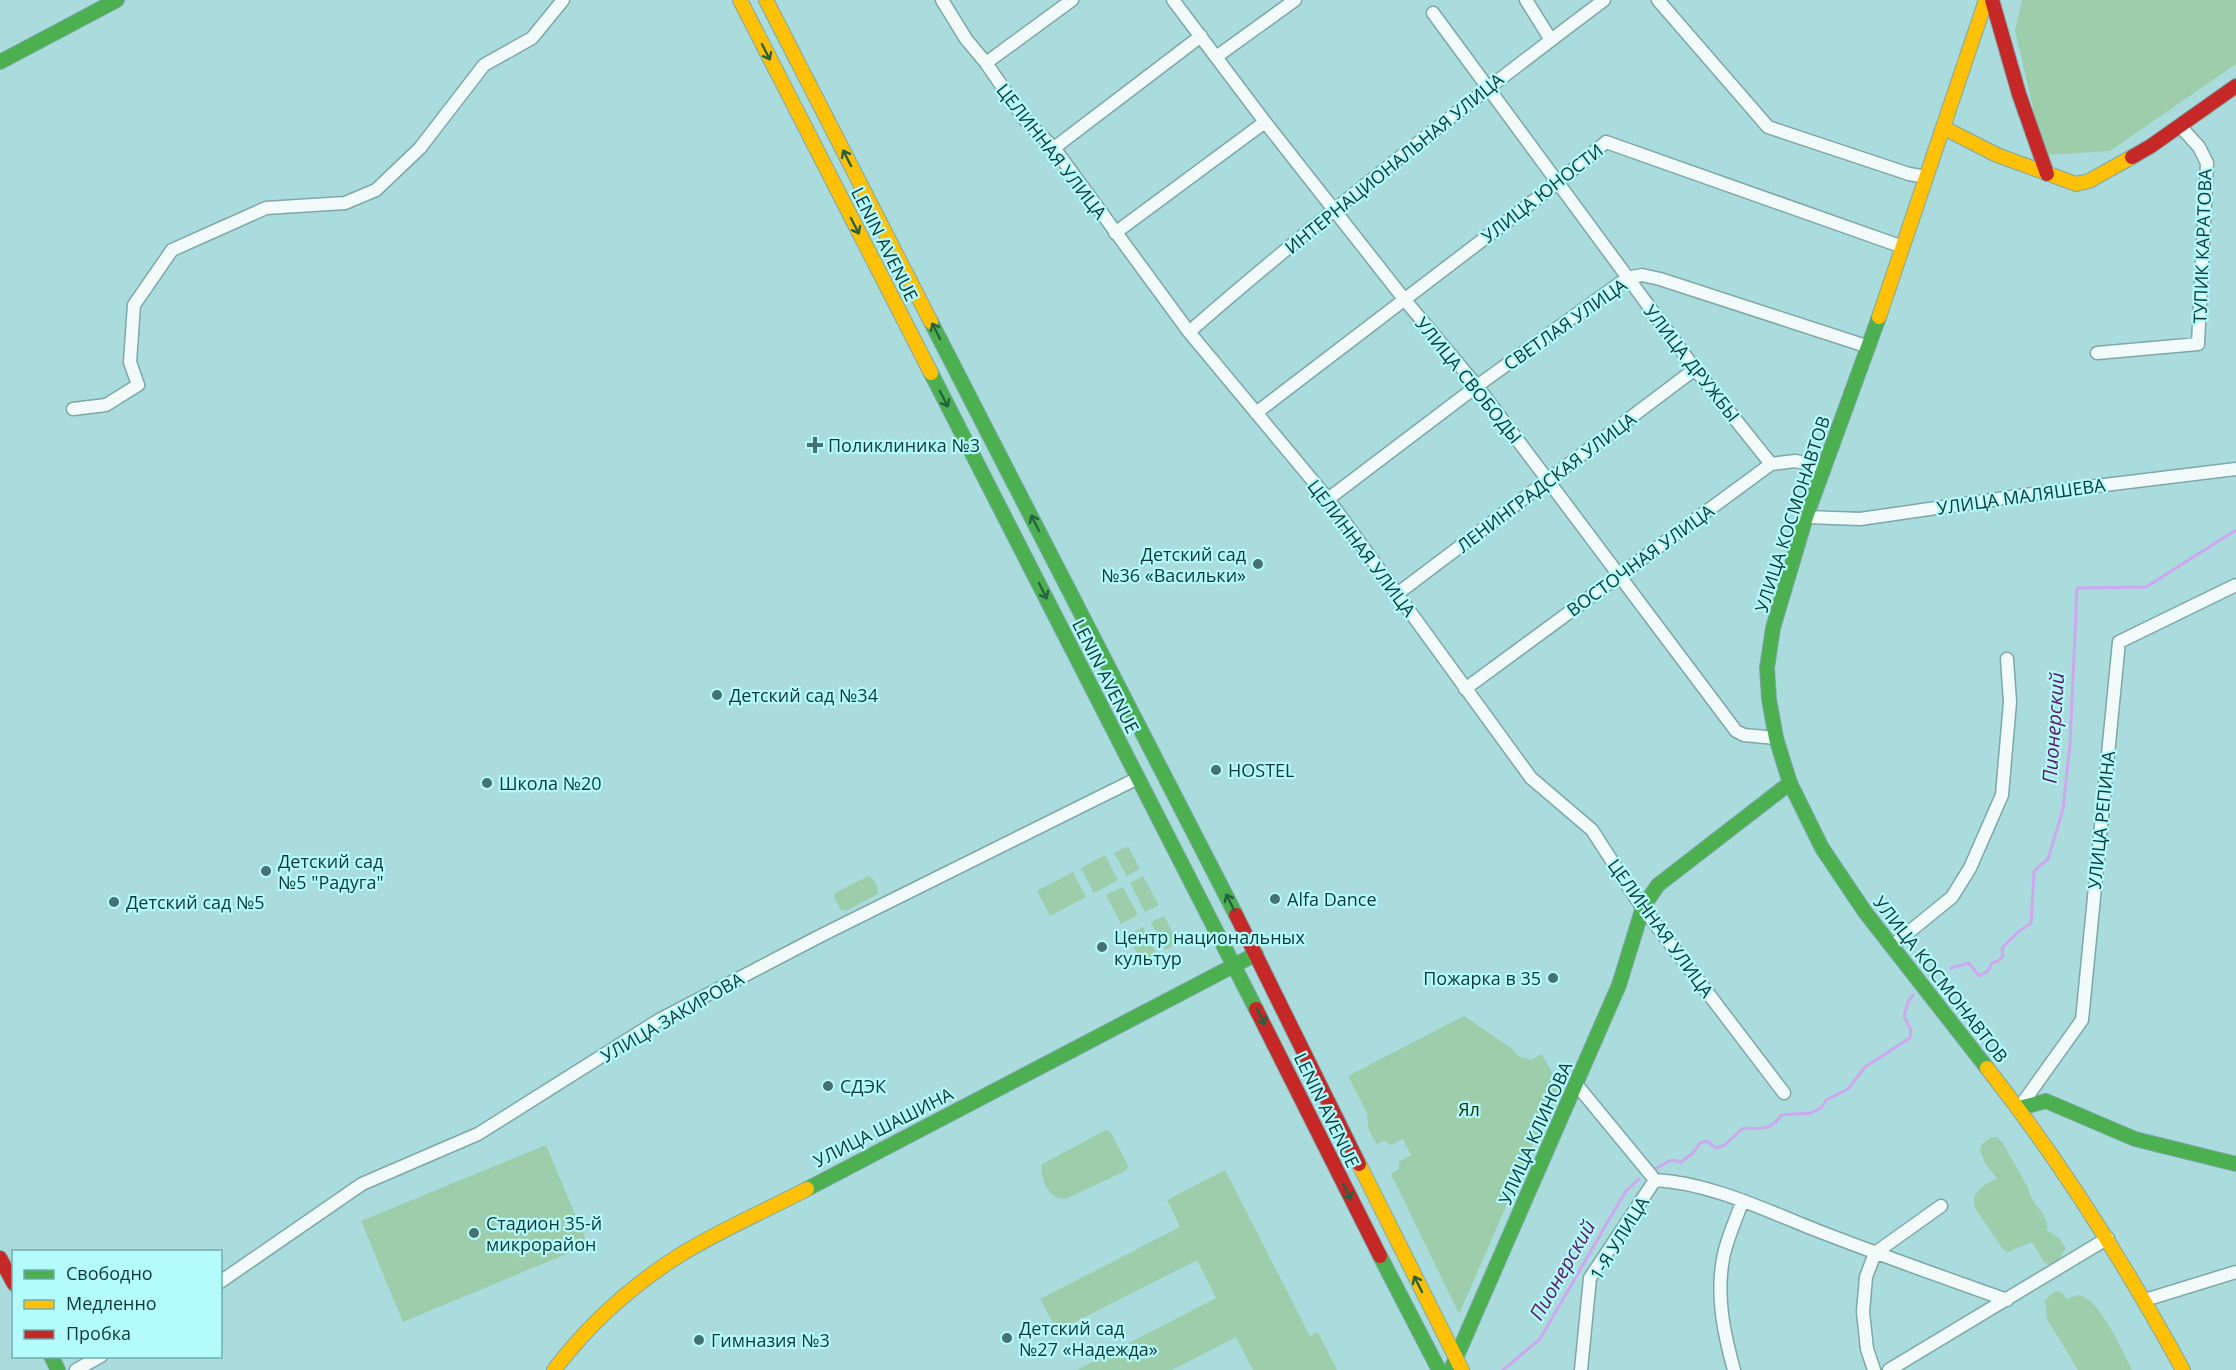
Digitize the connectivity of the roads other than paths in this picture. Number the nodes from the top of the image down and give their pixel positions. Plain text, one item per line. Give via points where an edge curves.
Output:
1 (117, 0) edge
2 (563, 0) edge
3 (740, 0) edge
4 (766, 0) edge
5 (942, 0) edge
6 (1072, 0) edge
7 (1173, 0) edge
8 (1295, 0) edge
9 (1526, 0) edge
10 (1604, 0) edge
11 (1658, 0) edge
12 (1986, 0) edge
13 (1992, 0) edge
14 (1433, 13) dead end
15 (1201, 36) junction
16 (1551, 40) junction
17 (1216, 57) junction
18 (0, 62) edge
19 (986, 63) junction
20 (2236, 86) edge
21 (1487, 88) junction
22 (1265, 122) junction
23 (2180, 126) junction
24 (1944, 128) junction
25 (1054, 148) junction
26 (2047, 174) junction
27 (1926, 177) junction
28 (1557, 183) junction
29 (1335, 211) junction
30 (1115, 233) junction
31 (1903, 247) junction
32 (1627, 278) junction
33 (1404, 299) junction
34 (1189, 332) junction
35 (1869, 347) junction
36 (2097, 353) dead end
37 (1695, 369) junction
38 (1477, 386) junction
39 (73, 409) dead end
40 (1256, 413) junction
41 (1771, 464) junction
42 (1824, 468) junction
43 (2236, 469) edge
44 (1547, 481) junction
45 (1328, 499) junction
46 (1806, 517) junction
47 (1051, 555) junction
48 (1030, 567) junction
49 (1620, 574) junction
50 (2236, 585) edge
51 (1397, 594) junction
52 (2007, 659) dead end
53 (1465, 689) junction
54 (1776, 738) junction
55 (1138, 778) junction
56 (1790, 783) junction
57 (1643, 907) junction
58 (1893, 945) junction
59 (1256, 954) junction
60 (1234, 965) junction
61 (1576, 1084) junction
62 (1784, 1093) dead end
63 (2019, 1108) junction
64 (2236, 1164) edge
65 (1655, 1180) junction
66 (1742, 1202) junction
67 (1941, 1206) dead end
68 (2108, 1238) junction
69 (1875, 1253) junction
70 (0, 1258) edge
71 (2236, 1272) edge
72 (12, 1280) edge
73 (222, 1281) edge
74 (2007, 1300) junction
75 (2145, 1300) junction
76 (97, 1358) edge
77 (1456, 1366) edge
78 (76, 1370) edge
79 (554, 1370) edge
80 (1438, 1370) edge
81 (1581, 1370) edge
82 (1734, 1370) edge
83 (1874, 1370) edge
84 (1889, 1370) edge
85 (2182, 1370) edge

1 - 18 main road
2 - 39 street via 532,38 484,65 420,148 376,190 345,203 266,208 172,250 134,305 130,362 138,385 106,405
3 -> 48 main road, LENIN AVENUE
47 -> 4 main road, LENIN AVENUE
5 - 19 street, ЦЕЛИННАЯ УЛИЦА
6 - 19 street
7 - 15 street, УЛИЦА СВОБОДЫ
8 - 17 street
9 - 16 street
10 - 16 street, ИНТЕРНАЦИОНАЛЬНАЯ УЛИЦА
11 - 27 street via 1768,127
12 - 24 main road, УЛИЦА КОСМОНАВТОВ
13 - 26 main road
14 - 21 street, УЛИЦА ДРУЖБЫ
15 - 17 street, УЛИЦА СВОБОДЫ
15 - 25 street
16 - 21 street, ИНТЕРНАЦИОНАЛЬНАЯ УЛИЦА
17 - 22 street, УЛИЦА СВОБОДЫ
19 - 25 street, ЦЕЛИННАЯ УЛИЦА via 1026,122
20 - 23 main road
21 - 28 street, УЛИЦА ДРУЖБЫ
21 - 29 street, ИНТЕРНАЦИОНАЛЬНАЯ УЛИЦА
22 - 29 street, УЛИЦА СВОБОДЫ
22 - 30 street
23 - 26 main road via 2089,181 2076,184
23 - 36 street, ТУПИК КАРАТОВА via 2199,147 2207,164 2198,344
24 - 26 main road via 1997,155
24 - 27 main road, УЛИЦА КОСМОНАВТОВ
25 - 30 street, ЦЕЛИННАЯ УЛИЦА
27 - 31 main road, УЛИЦА КОСМОНАВТОВ
28 - 31 street, УЛИЦА ЮНОСТИ via 1606,142
28 - 32 street, УЛИЦА ДРУЖБЫ
28 - 33 street, УЛИЦА ЮНОСТИ
29 - 33 street, УЛИЦА СВОБОДЫ
29 - 34 street, ИНТЕРНАЦИОНАЛЬНАЯ УЛИЦА
30 - 34 street, ЦЕЛИННАЯ УЛИЦА
31 - 35 main road, УЛИЦА КОСМОНАВТОВ
32 - 35 street, СВЕТЛАЯ УЛИЦА via 1642,275 1660,279
32 - 37 street, УЛИЦА ДРУЖБЫ
32 - 38 street, СВЕТЛАЯ УЛИЦА
33 - 38 street, УЛИЦА СВОБОДЫ
33 - 40 street, УЛИЦА ЮНОСТИ
34 - 40 street, ЦЕЛИННАЯ УЛИЦА
35 - 42 main road, УЛИЦА КОСМОНАВТОВ
37 - 41 street, УЛИЦА ДРУЖБЫ
37 - 44 street, ЛЕНИНГРАДСКАЯ УЛИЦА
38 - 44 street, УЛИЦА СВОБОДЫ
38 - 45 street, СВЕТЛАЯ УЛИЦА
40 - 45 street, ЦЕЛИННАЯ УЛИЦА
41 - 42 street via 1795,461
41 - 49 street, ВОСТОЧНАЯ УЛИЦА
42 - 46 main road, УЛИЦА КОСМОНАВТОВ
43 - 46 street, УЛИЦА МАЛЯШЕВА via 1860,519
44 - 49 street, УЛИЦА СВОБОДЫ
44 - 51 street, ЛЕНИНГРАДСКАЯ УЛИЦА
45 - 51 street, ЦЕЛИННАЯ УЛИЦА
46 - 54 main road, УЛИЦА КОСМОНАВТОВ via 1773,628 1767,668
47 - 48 main road
59 -> 47 main road, LENIN AVENUE
48 -> 55 main road, LENIN AVENUE
49 - 53 street, ВОСТОЧНАЯ УЛИЦА
49 - 54 street, УЛИЦА СВОБОДЫ via 1736,730 1744,735
50 - 63 street, УЛИЦА РЕПИНА via 2119,642 2082,1020
51 - 53 street, ЦЕЛИННАЯ УЛИЦА
52 - 58 street via 2010,702 2002,795 1970,868 1952,897
53 - 57 street, ЦЕЛИННАЯ УЛИЦА via 1531,778 1592,830
54 - 56 main road, УЛИЦА КОСМОНАВТОВ
55 - 60 main road, LENIN AVENUE
55 - 73 street, УЛИЦА ЗАКИРОВА via 659,1020 478,1134 362,1184
56 - 57 main road, УЛИЦА КЛИНОВА via 1658,885
56 - 58 main road, УЛИЦА КОСМОНАВТОВ via 1822,848 1865,912
57 - 61 main road, УЛИЦА КЛИНОВА via 1619,985
57 - 62 street, ЦЕЛИННАЯ УЛИЦА
58 - 63 main road, УЛИЦА КОСМОНАВТОВ
59 - 60 main road, УЛИЦА ШАШИНА
77 -> 59 main road, LENIN AVENUE
60 - 79 main road, УЛИЦА ШАШИНА via 682,1254 640,1281 604,1312
60 -> 80 main road, LENIN AVENUE
61 - 65 street
61 - 77 main road, УЛИЦА КЛИНОВА
63 - 64 main road via 2046,1101 2135,1139
63 - 68 main road, УЛИЦА КОСМОНАВТОВ
65 - 66 street via 1679,1181
65 - 81 street, 1-Я УЛИЦА via 1590,1278
66 - 69 street
66 - 82 street via 1723,1258 1720,1295
67 - 69 street
68 - 74 street
68 - 75 main road, УЛИЦА КОСМОНАВТОВ
69 - 74 street
69 - 83 street via 1866,1277 1863,1312
70 - 72 main road
71 - 75 street
74 - 84 street
75 - 85 main road, УЛИЦА КОСМОНАВТОВ
76 - 78 street

